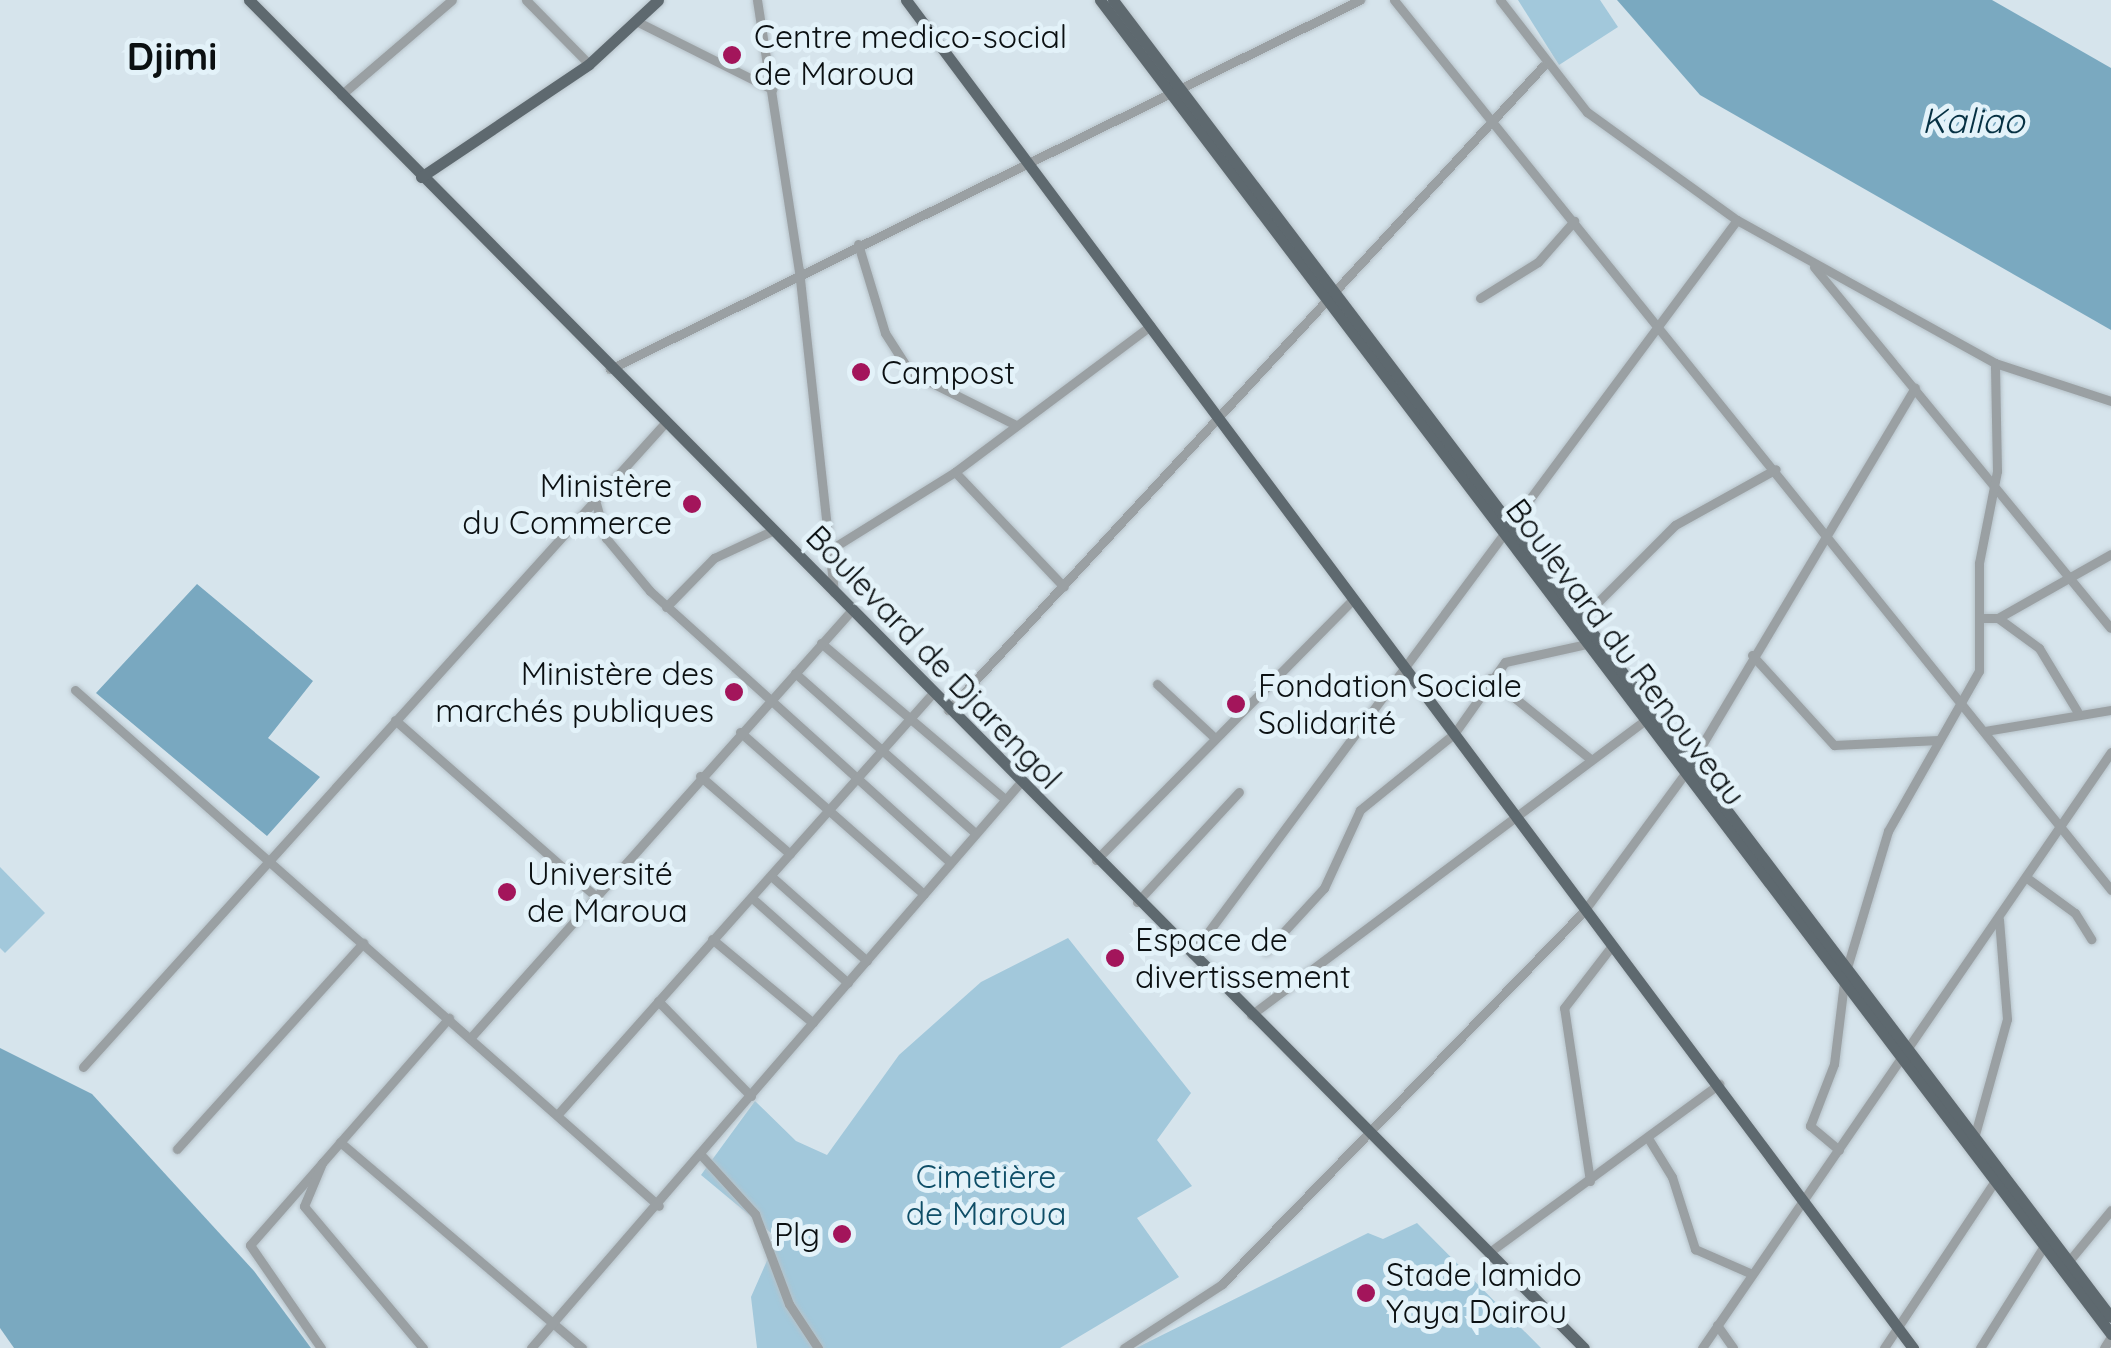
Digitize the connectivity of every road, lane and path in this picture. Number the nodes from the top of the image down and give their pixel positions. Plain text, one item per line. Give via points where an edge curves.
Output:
1 (249, 0) edge
2 (452, 0) edge
3 (526, 0) edge
4 (658, 0) edge
5 (757, 0) edge
6 (906, 0) edge
7 (1100, 0) edge
8 (1113, 0) edge
9 (1360, 0) edge
10 (1394, 0) edge
11 (1500, 0) edge
12 (640, 22) junction
13 (589, 64) junction
14 (1543, 66) junction
15 (772, 90) junction
16 (1177, 92) junction
17 (342, 95) junction
18 (1496, 125) junction
19 (1030, 162) junction
20 (420, 176) junction
21 (1737, 220) junction
22 (1574, 221) junction
23 (858, 244) junction
24 (1808, 261) junction
25 (800, 270) junction
26 (1330, 298) junction
27 (1480, 298) dead end
28 (1150, 326) junction
29 (1661, 328) junction
30 (1996, 363) junction
31 (610, 370) junction
32 (1915, 388) junction
33 (2111, 402) edge
34 (1221, 422) junction
35 (664, 424) junction
36 (1016, 426) junction
37 (1776, 469) junction
38 (955, 472) junction
39 (1994, 486) junction
40 (595, 500) junction
41 (1826, 530) junction
42 (772, 531) junction
43 (1508, 532) junction
44 (828, 552) junction
45 (2111, 554) edge
46 (2070, 580) junction
47 (1064, 588) junction
48 (835, 594) junction
49 (1350, 602) junction
50 (666, 607) junction
51 (851, 611) junction
52 (1983, 618) junction
53 (1998, 618) junction
54 (1580, 620) junction
55 (2111, 628) edge
56 (821, 644) junction
57 (1586, 644) junction
58 (1752, 656) junction
59 (1401, 672) junction
60 (794, 673) junction
61 (1490, 678) junction
62 (1157, 684) dead end
63 (75, 690) dead end
64 (932, 694) junction
65 (768, 701) junction
66 (1961, 701) junction
67 (948, 710) junction
68 (2111, 710) edge
69 (2077, 712) junction
70 (910, 718) junction
71 (395, 720) junction
72 (1643, 722) junction
73 (1984, 730) junction
74 (740, 732) junction
75 (1454, 734) junction
76 (1214, 738) junction
77 (1939, 740) junction
78 (881, 749) junction
79 (2111, 752) edge
80 (1590, 758) junction
81 (1687, 770) junction
82 (700, 776) junction
83 (855, 778) junction
84 (1019, 784) junction
85 (1238, 792) dead end
86 (1004, 799) junction
87 (829, 808) junction
88 (1512, 814) junction
89 (2061, 828) junction
90 (975, 834) junction
91 (790, 854) junction
92 (1096, 860) junction
93 (268, 861) junction
94 (950, 862) junction
95 (771, 876) junction
96 (2027, 878) junction
97 (2111, 890) edge
98 (924, 894) junction
99 (595, 896) junction
100 (752, 898) junction
101 (1137, 902) junction
102 (1584, 911) junction
103 (1999, 918) junction
104 (712, 939) junction
105 (2091, 939) dead end
106 (364, 944) junction
107 (1611, 947) junction
108 (1266, 951) dead end
109 (1192, 954) junction
110 (867, 961) junction
111 (1845, 977) junction
112 (848, 983) junction
113 (658, 1001) junction
114 (1251, 1015) junction
115 (449, 1018) junction
116 (813, 1023) junction
117 (472, 1036) junction
118 (1905, 1056) junction
119 (83, 1068) dead end
120 (1720, 1084) junction
121 (751, 1096) junction
122 (558, 1114) junction
123 (1372, 1130) junction
124 (1648, 1138) junction
125 (1974, 1138) junction
126 (340, 1142) junction
127 (176, 1149) dead end
128 (1839, 1150) junction
129 (702, 1156) junction
130 (322, 1163) junction
131 (1590, 1181) junction
132 (1995, 1181) junction
133 (1802, 1201) junction
134 (659, 1206) junction
135 (2109, 1216) edge
136 (2044, 1246) junction
137 (1490, 1252) junction
138 (2069, 1261) junction
139 (1752, 1274) junction
140 (2111, 1317) edge
141 (552, 1323) junction
142 (1717, 1326) junction
143 (1897, 1326) junction
144 (2111, 1335) edge
145 (321, 1348) edge
146 (423, 1348) edge
147 (531, 1348) edge
148 (582, 1348) edge
149 (818, 1348) edge
150 (1124, 1348) edge
151 (1584, 1348) edge
152 (1702, 1348) edge
153 (1734, 1348) edge
154 (1884, 1348) edge
155 (1913, 1348) edge
156 (1980, 1348) edge
157 (2104, 1348) edge

1 - 17 main road, Boulevard de Djarengol
2 - 17 street
3 - 13 street
4 - 12 main road
5 - 15 street
6 - 19 main road
7 - 16 main road, Boulevard du Renouveau
8 - 16 main road, Boulevard du Renouveau
9 - 16 street
10 - 18 street
11 - 14 street
12 - 13 main road
12 - 15 street
13 - 20 main road
14 - 18 street
14 - 21 street via 1621,141
15 - 25 street
16 - 19 street
16 - 26 main road, Boulevard du Renouveau
17 - 20 main road, Boulevard de Djarengol
18 - 22 street
18 - 26 street
19 - 23 street
19 - 28 main road
20 - 31 main road, Boulevard de Djarengol
21 - 24 street
21 - 29 street
22 - 27 street via 1538,262
22 - 29 street
23 - 25 street
23 - 36 street via 885,334 910,372
24 - 30 street
24 - 32 street
25 - 31 street
25 - 44 street
26 - 34 street
26 - 43 main road, Boulevard du Renouveau
28 - 34 main road
28 - 36 street
29 - 37 street
29 - 43 street
30 - 33 street
30 - 39 street
31 - 35 main road, Boulevard de Djarengol
32 - 39 street
32 - 41 street
34 - 47 street
34 - 49 main road
35 - 40 street
35 - 42 main road, Boulevard de Djarengol
36 - 38 street
37 - 41 street
37 - 54 street via 1675,525
38 - 44 street
38 - 47 street
39 - 46 street
39 - 52 street via 1979,563
40 - 50 street via 606,538
40 - 71 street
41 - 58 street
41 - 66 street
42 - 48 main road, Boulevard de Djarengol
42 - 50 street via 714,558
43 - 54 main road, Boulevard du Renouveau
43 - 57 main road, Boulevard du Renouveau
43 - 59 street
44 - 48 street
45 - 46 street
46 - 53 street
46 - 55 street
47 - 67 street
48 - 51 main road, Boulevard de Djarengol
49 - 59 main road
49 - 76 street
50 - 65 street
51 - 56 street
51 - 64 main road, Boulevard de Djarengol
52 - 53 street
52 - 66 street via 1979,672
53 - 69 street via 2044,654
54 - 81 main road, Boulevard du Renouveau
56 - 60 street
56 - 70 street
57 - 61 street via 1520,655
57 - 72 main road, Boulevard du Renouveau
58 - 77 street via 1834,745
58 - 81 street
59 - 75 main road
59 - 109 street
60 - 65 street
60 - 78 street
61 - 75 street
61 - 80 street
62 - 76 street
63 - 93 street
64 - 67 main road, Boulevard de Djarengol
64 - 70 street
65 - 74 street
65 - 83 street
66 - 73 street
66 - 77 street
67 - 84 main road, Boulevard de Djarengol
68 - 69 street
69 - 73 street
70 - 78 street
70 - 86 street
71 - 93 street
71 - 99 street
72 - 80 street
72 - 81 main road, Boulevard du Renouveau
73 - 89 street
74 - 82 street
74 - 87 street
75 - 88 main road
75 - 108 street via 1360,810 1324,888
76 - 92 street
77 - 111 street via 1888,832
78 - 83 street
78 - 90 street
79 - 89 street
80 - 88 street
81 - 102 street
81 - 111 main road, Boulevard du Renouveau
82 - 91 street
82 - 99 street
83 - 87 street
83 - 94 street
84 - 86 street
84 - 92 main road, Boulevard de Djarengol
85 - 101 street
86 - 90 street
87 - 91 street
87 - 98 street
88 - 102 main road
88 - 114 street
89 - 96 street
89 - 97 street
90 - 94 street
91 - 95 street
92 - 101 main road, Boulevard de Djarengol
93 - 106 street
93 - 119 street
94 - 98 street
95 - 100 street
95 - 110 street
96 - 103 street
96 - 105 street via 2075,913
98 - 110 street
99 - 117 street
100 - 104 street
100 - 112 street
101 - 109 main road, Boulevard de Djarengol
102 - 107 main road
102 - 123 street
103 - 118 street
103 - 125 street via 2007,1018
104 - 113 street
104 - 116 street
106 - 115 street
106 - 127 street
107 - 120 main road
107 - 131 street via 1564,1008
109 - 114 main road, Boulevard de Djarengol
110 - 112 street
111 - 118 main road, Boulevard du Renouveau
111 - 128 street via 1834,1064 1810,1126
112 - 116 street
113 - 121 street
113 - 122 street
114 - 123 main road, Boulevard de Djarengol
115 - 117 street
115 - 126 street
116 - 121 street
117 - 122 street
118 - 125 main road, Boulevard du Renouveau
118 - 128 street
118 - 132 main road, Boulevard du Renouveau
120 - 124 street
120 - 133 main road
121 - 129 street
122 - 134 street
123 - 137 main road, Boulevard de Djarengol
123 - 150 street via 1222,1284
124 - 131 street
124 - 139 street via 1674,1182 1695,1249
125 - 138 main road, Boulevard du Renouveau
126 - 130 street
126 - 141 street
128 - 133 street
129 - 134 street
129 - 149 street via 754,1214 788,1304
130 - 145 street via 250,1245
130 - 146 street via 305,1212
131 - 137 street
132 - 136 main road, Boulevard du Renouveau
132 - 143 street
133 - 139 street
133 - 143 main road
134 - 141 street
135 - 138 street
136 - 144 main road, Boulevard du Renouveau
136 - 156 street
137 - 151 main road, Boulevard de Djarengol
138 - 140 main road, Boulevard du Renouveau
139 - 142 street
141 - 147 street
141 - 148 street
142 - 152 street
142 - 153 street
143 - 154 street
143 - 155 main road
144 - 157 street

